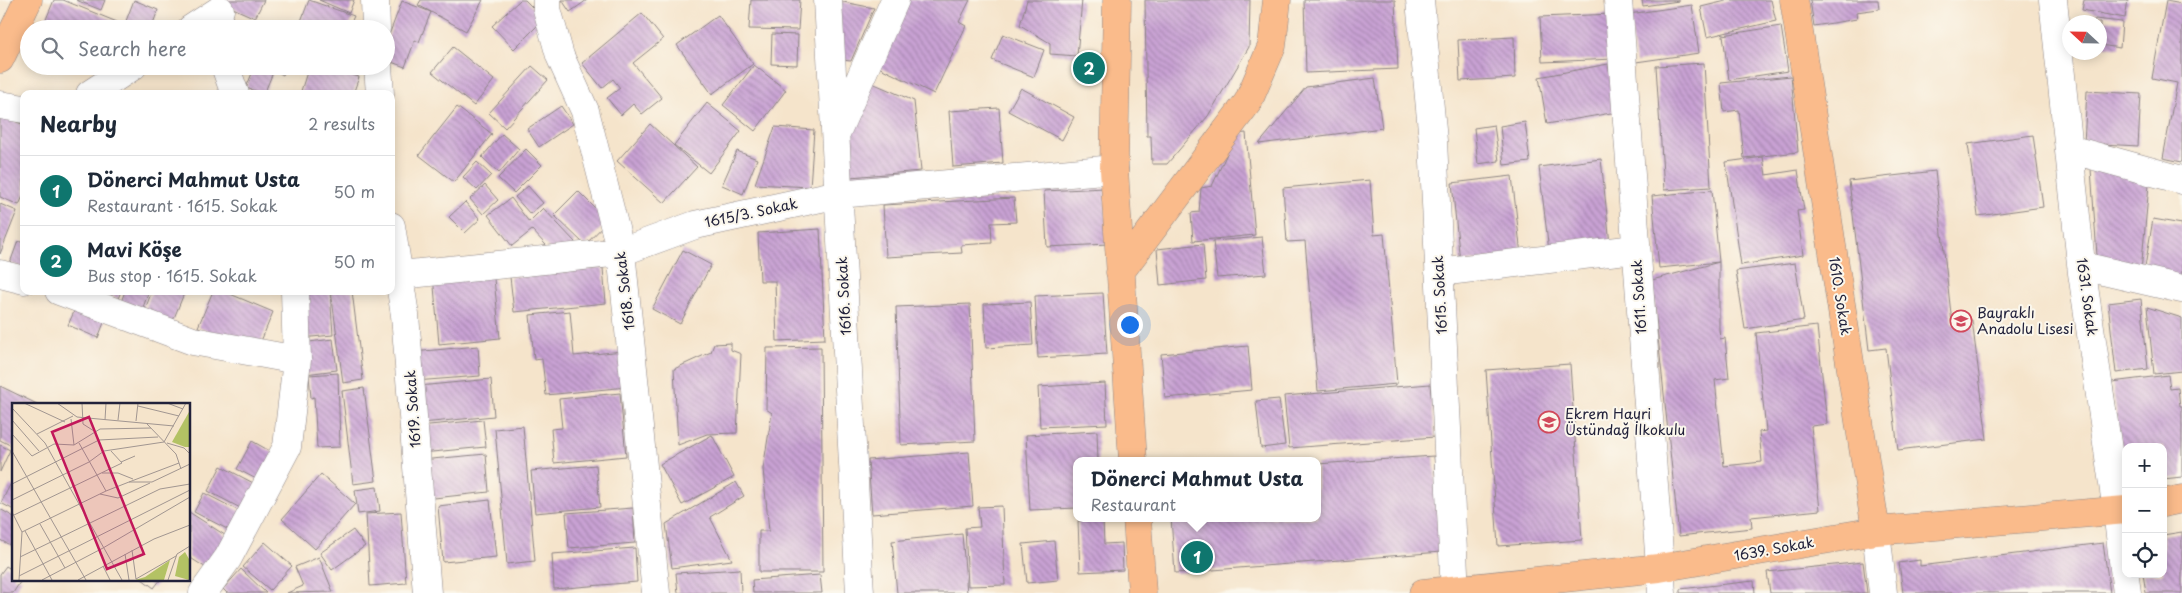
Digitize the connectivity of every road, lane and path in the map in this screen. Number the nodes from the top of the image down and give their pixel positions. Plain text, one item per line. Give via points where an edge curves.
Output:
1 (28, 0) edge
2 (375, 0) edge
3 (547, 0) edge
4 (828, 0) edge
5 (895, 0) edge
6 (1117, 0) edge
7 (1277, 0) edge
8 (1420, 0) edge
9 (1618, 0) edge
10 (1794, 0) edge
11 (2053, 0) edge
12 (221, 13) edge
13 (208, 20) edge
14 (376, 20) edge
15 (0, 59) edge
16 (119, 75) edge
17 (229, 75) edge
18 (379, 75) edge
19 (96, 90) edge
20 (234, 90) edge
21 (380, 90) edge
22 (0, 106) edge
23 (20, 108) edge
24 (835, 135) junction
25 (2069, 149) junction
26 (1114, 169) junction
27 (2182, 180) edge
28 (839, 194) junction
29 (1635, 249) junction
30 (621, 252) junction
31 (2082, 266) junction
32 (1120, 272) junction
33 (1439, 272) junction
34 (0, 274) edge
35 (395, 276) edge
36 (20, 279) edge
37 (2182, 289) edge
38 (70, 295) edge
39 (295, 295) edge
40 (297, 360) junction
41 (1133, 457) edge
42 (2182, 499) edge
43 (2167, 502) edge
44 (2122, 511) edge
45 (1137, 522) edge
46 (1876, 531) junction
47 (2123, 533) edge
48 (1660, 581) edge
49 (1455, 592) edge
50 (203, 593) edge
51 (427, 593) edge
52 (656, 593) edge
53 (860, 593) edge
54 (1142, 593) edge
55 (1423, 593) edge
56 (1883, 593) edge
57 (2126, 593) edge

1 - 15 main road
2 - 14 street
3 - 30 street, 1618. Sokak via 560,56 585,111
4 - 24 street, 1616. Sokak
5 - 24 street
6 - 26 main road
7 - 32 main road via 1272,46 1248,102
8 - 33 street, 1615. Sokak via 1433,141
9 - 29 street, 1611. Sokak
10 - 46 main road, 1610. Sokak
11 - 25 street, 1631. Sokak
12 - 13 street
16 - 19 street
17 - 20 street
18 - 21 street
22 - 23 street
24 - 28 street, 1616. Sokak
25 - 27 street
25 - 31 street, 1631. Sokak
26 - 28 street, 1615/3. Sokak
26 - 32 main road
28 - 30 street, 1615/3. Sokak via 695,225
28 - 53 street, 1616. Sokak
29 - 33 street
29 - 48 street, 1611. Sokak
30 - 35 street, 1615/3. Sokak
30 - 52 street, 1618. Sokak
31 - 37 street
31 - 44 street, 1631. Sokak
32 - 41 main road
33 - 49 street, 1615. Sokak
34 - 36 street
35 - 51 street, 1619. Sokak via 405,314
38 - 40 street via 193,341
39 - 40 street
40 - 50 street via 287,447 228,558
42 - 43 main road
44 - 46 main road, 1639. Sokak
45 - 54 main road
46 - 48 main road, 1639. Sokak
46 - 56 street, 1610. Sokak
47 - 57 street, 1631. Sokak
48 - 49 main road, 1639. Sokak
49 - 55 main road, 1639. Sokak

